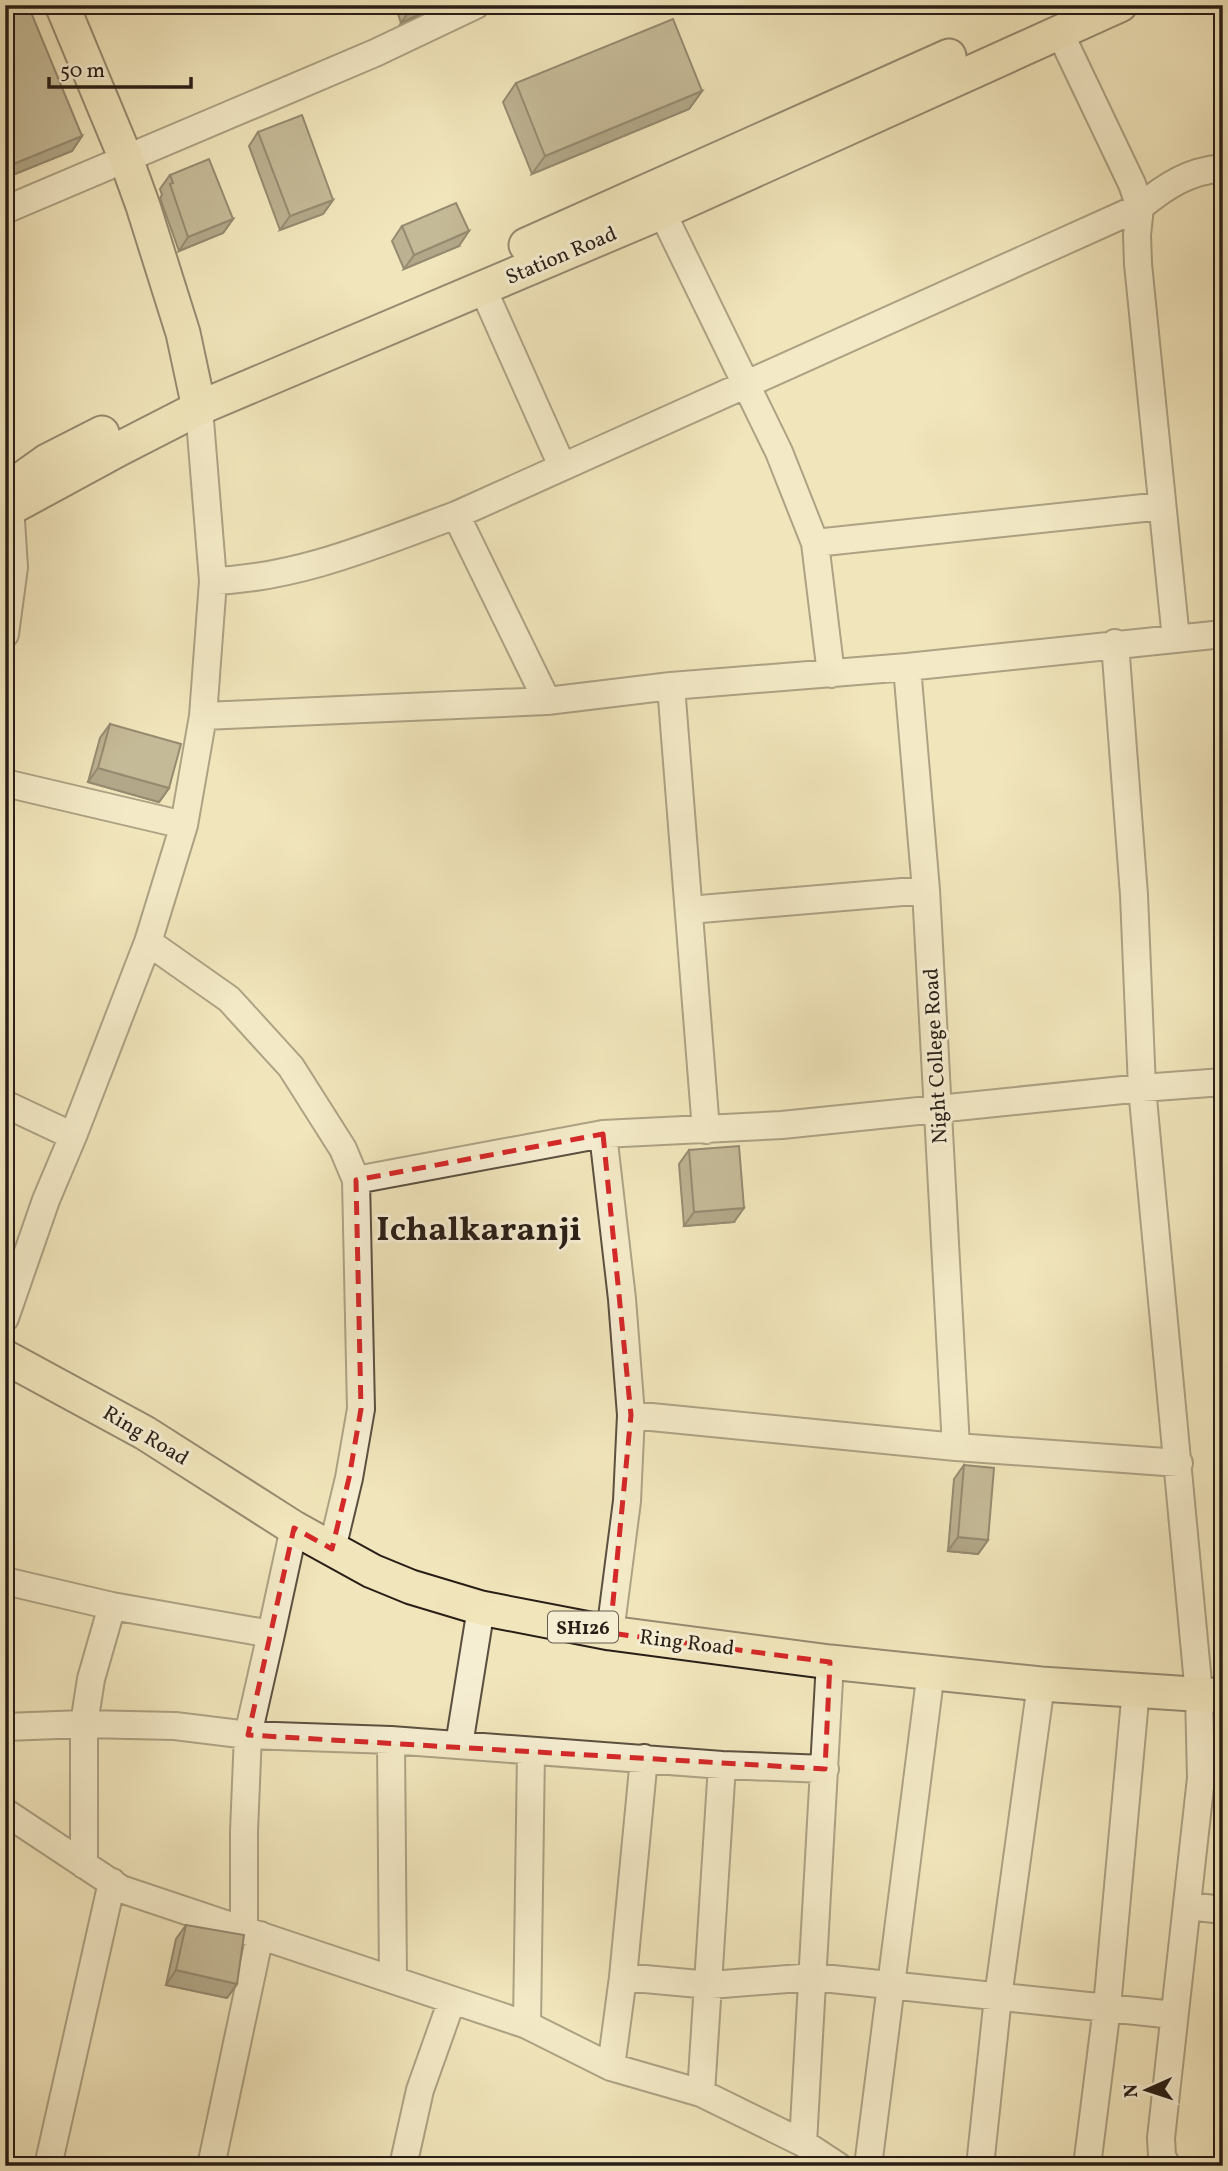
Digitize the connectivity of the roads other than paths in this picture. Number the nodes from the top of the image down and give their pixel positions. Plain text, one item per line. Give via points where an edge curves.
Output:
1 (62, 5) edge
2 (476, 5) edge
3 (1120, 5) edge
4 (1064, 18) edge
5 (126, 159) junction
6 (1223, 168) edge
7 (1140, 207) junction
8 (5, 210) edge
9 (662, 212) junction
10 (483, 289) junction
11 (746, 383) junction
12 (197, 398) junction
13 (562, 466) junction
14 (7, 500) edge
15 (1162, 506) junction
16 (456, 515) junction
17 (815, 543) junction
18 (213, 581) junction
19 (5, 634) edge
20 (1223, 634) edge
21 (1176, 639) junction
22 (1115, 643) junction
23 (907, 667) junction
24 (831, 674) junction
25 (671, 686) junction
26 (547, 701) junction
27 (203, 716) junction
28 (5, 783) edge
29 (184, 825) junction
30 (926, 890) junction
31 (689, 910) junction
32 (148, 942) junction
33 (1223, 1082) edge
34 (1142, 1088) junction
35 (5, 1104) edge
36 (937, 1109) junction
37 (706, 1130) junction
38 (603, 1134) junction
39 (73, 1136) junction
40 (356, 1180) junction
41 (5, 1318) edge
42 (5, 1357) edge
43 (631, 1415) junction
44 (956, 1447) junction
45 (1179, 1462) junction
46 (294, 1528) junction
47 (332, 1549) junction
48 (5, 1581) edge
49 (112, 1606) junction
50 (481, 1608) junction
51 (610, 1633) junction
52 (271, 1634) junction
53 (830, 1662) junction
54 (931, 1671) junction
55 (1041, 1684) junction
56 (1136, 1689) junction
57 (1211, 1695) edge
58 (84, 1724) junction
59 (5, 1727) edge
60 (248, 1735) junction
61 (391, 1740) junction
62 (459, 1745) junction
63 (531, 1751) junction
64 (644, 1758) junction
65 (722, 1765) junction
66 (825, 1769) junction
67 (5, 1812) edge
68 (84, 1865) junction
69 (112, 1882) junction
70 (1188, 1906) junction
71 (1223, 1910) edge
72 (252, 1933) junction
73 (622, 1977) junction
74 (813, 1977) junction
75 (393, 1980) junction
76 (710, 1985) junction
77 (891, 1985) junction
78 (998, 1997) junction
79 (452, 2000) junction
80 (1107, 2007) junction
81 (1174, 2015) junction
82 (527, 2025) junction
83 (611, 2067) junction
84 (701, 2093) junction
85 (803, 2143) junction
86 (48, 2166) edge
87 (211, 2166) edge
88 (403, 2166) edge
89 (838, 2166) edge
90 (867, 2166) edge
91 (980, 2166) edge
92 (1087, 2166) edge
93 (1167, 2166) edge

1 - 5 main road
2 - 5 street
3 - 4 main road, Station Road
4 - 7 street
4 - 9 main road, Station Road
4 - 12 main road, Station Road via 940,60
5 - 8 street
5 - 12 main road via 183,333
6 - 7 street via 1168,184
7 - 11 street
7 - 15 street via 1138,264
9 - 10 main road, Station Road
9 - 11 street
10 - 12 main road, Station Road
10 - 13 street
11 - 13 street
11 - 17 street
12 - 14 main road, Station Road via 121,448
12 - 18 street
13 - 16 street
14 - 19 street via 14,567
15 - 17 street
15 - 21 street
16 - 18 street via 322,564
16 - 26 street
17 - 24 street
18 - 27 street
20 - 21 street
21 - 22 street
22 - 23 street
22 - 34 street via 1134,895
23 - 24 street
23 - 30 street, Night College Road
24 - 25 street
25 - 26 street
25 - 31 street
26 - 27 street
27 - 29 street
28 - 29 street
29 - 32 street
30 - 31 street
30 - 36 street, Night College Road
31 - 37 street
32 - 39 street
32 - 40 street via 229,999 291,1067 343,1149
33 - 34 street
34 - 36 street
34 - 45 street
35 - 39 street
36 - 37 street
36 - 44 street, Night College Road
37 - 38 street
38 - 40 street
38 - 43 street
39 - 41 street
40 - 47 street via 361,1409
42 - 46 main road, Ring Road / SH126 via 145,1433
43 - 44 street
43 - 51 street via 627,1501
44 - 45 street
45 - 57 street
46 - 47 main road, Ring Road / SH126
46 - 52 street
47 - 50 main road, Ring Road / SH126 via 411,1587
48 - 49 street
49 - 52 street
49 - 58 street
50 - 51 main road, Ring Road / SH126
50 - 62 street
51 - 53 main road, Ring Road / SH126
52 - 60 street
53 - 54 main road, Ring Road / SH126
53 - 66 street
54 - 55 main road, Ring Road / SH126
54 - 77 street
55 - 56 main road, Ring Road / SH126
55 - 78 street
56 - 57 main road, Ring Road / SH126
56 - 80 street
57 - 70 street
58 - 59 street
58 - 60 street via 175,1726
58 - 68 street
60 - 61 street
60 - 72 street via 244,1831
61 - 62 street
61 - 75 street
62 - 63 street
63 - 64 street
63 - 82 street
64 - 65 street
64 - 73 street
65 - 66 street
65 - 76 street
66 - 74 street
67 - 68 street
68 - 69 street
69 - 72 street
69 - 86 street
70 - 71 street
70 - 81 street
72 - 75 street
72 - 87 street
73 - 76 street
73 - 83 street
74 - 76 street
74 - 77 street
74 - 85 street
75 - 79 street
76 - 84 street
77 - 78 street
77 - 90 street
78 - 80 street
78 - 91 street
79 - 82 street
79 - 88 street via 421,2090
80 - 81 street
80 - 92 street
81 - 93 street via 1161,2138
82 - 83 street
83 - 84 street
84 - 85 street
85 - 89 street

